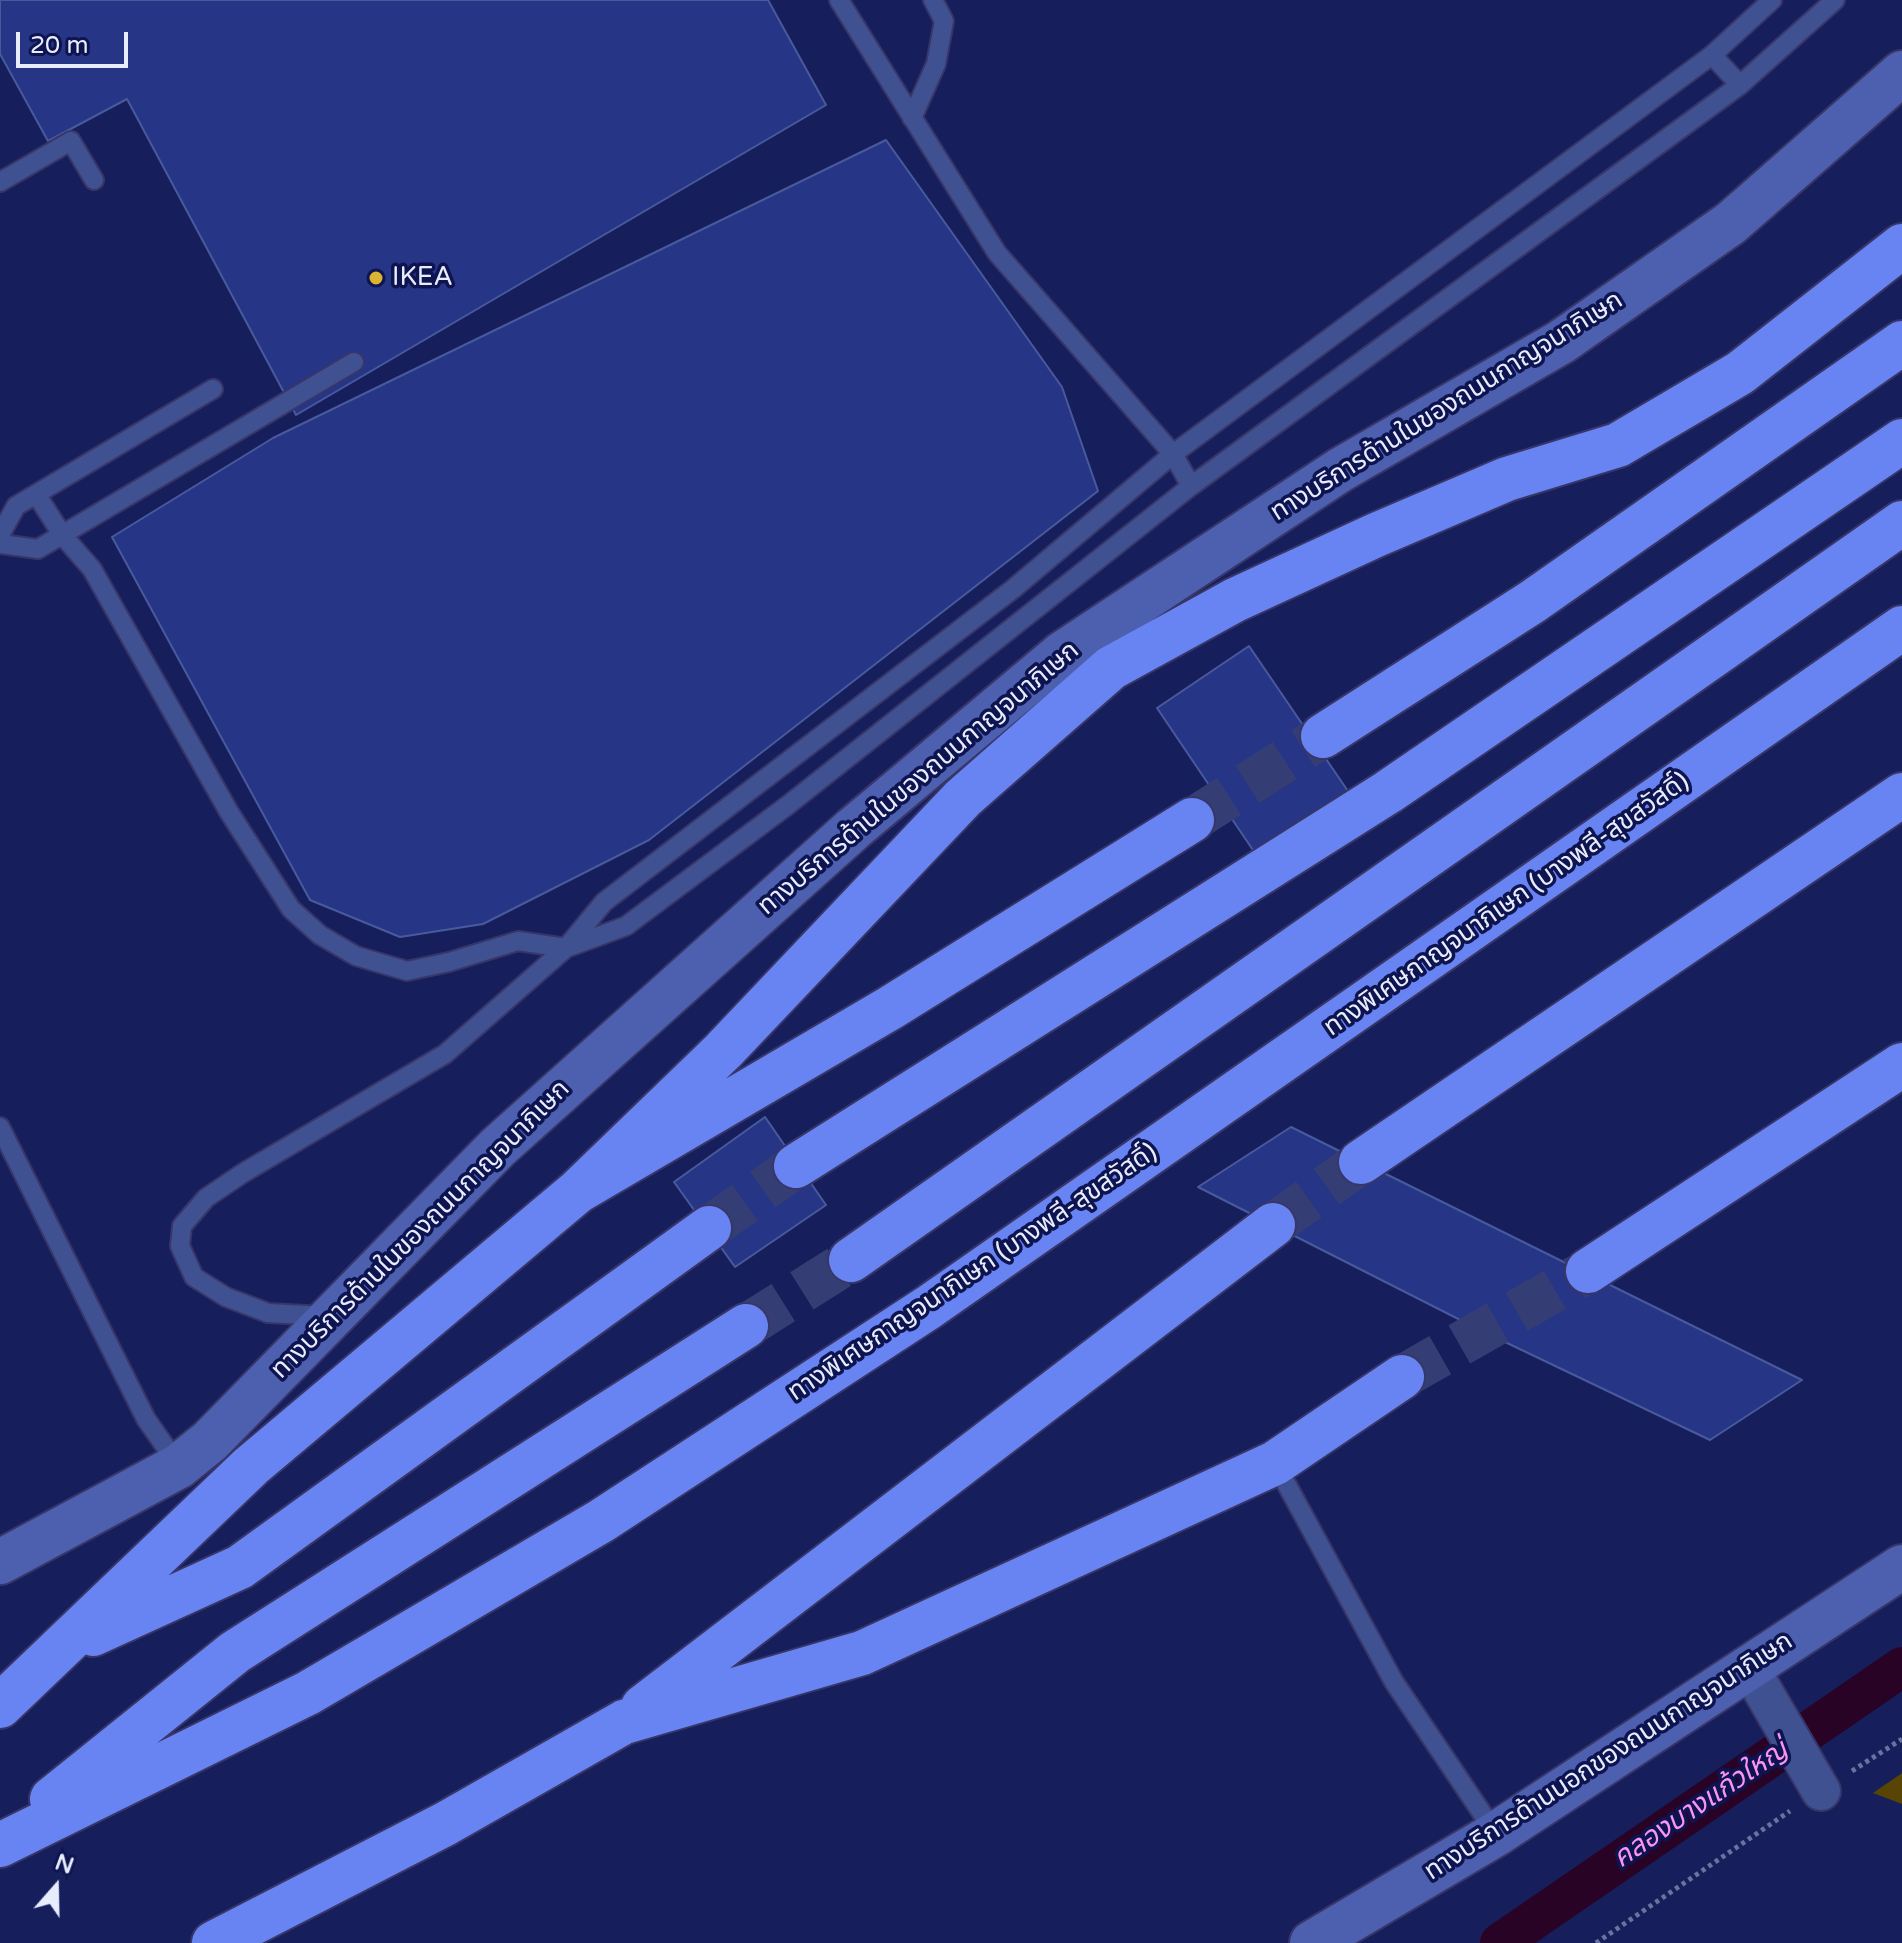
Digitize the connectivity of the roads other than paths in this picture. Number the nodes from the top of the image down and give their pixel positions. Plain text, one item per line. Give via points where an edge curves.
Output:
1 (839, 0) edge
2 (933, 0) edge
3 (1772, 0) edge
4 (1835, 0) edge
5 (1712, 55) junction
6 (1902, 73) edge
7 (1740, 85) junction
8 (912, 118) junction
9 (94, 180) dead end
10 (0, 182) edge
11 (1902, 246) edge
12 (1902, 343) edge
13 (354, 362) dead end
14 (213, 389) dead end
15 (1902, 441) edge
16 (1173, 454) junction
17 (1191, 486) junction
18 (36, 494) junction
19 (1902, 523) edge
20 (0, 535) edge
21 (63, 536) junction
22 (0, 544) edge
23 (1902, 628) edge
24 (1323, 736) tunnel mouth
25 (1902, 795) edge
26 (1192, 820) tunnel mouth
27 (566, 948) junction
28 (1902, 1065) edge
29 (1, 1134) edge
30 (1361, 1162) tunnel mouth
31 (796, 1166) tunnel mouth
32 (578, 1191) junction
33 (1273, 1225) tunnel mouth
34 (709, 1228) tunnel mouth
35 (851, 1260) tunnel mouth
36 (1588, 1271) tunnel mouth
37 (332, 1317) junction
38 (746, 1326) tunnel mouth
39 (1402, 1377) tunnel mouth
40 (1275, 1463) junction
41 (179, 1466) junction
42 (0, 1562) edge
43 (1902, 1567) edge
44 (66, 1647) junction
45 (1749, 1667) junction
46 (0, 1706) edge
47 (624, 1722) junction
48 (1821, 1791) road end
49 (1496, 1834) junction
50 (0, 1843) edge
51 (214, 1943) edge
52 (1312, 1943) edge

1 - 8 lane
2 - 8 lane via 944,21 936,64
3 - 5 lane
4 - 7 lane
5 - 7 lane
5 - 16 lane
6 - 37 main road, ทางบริการด้านในของถนนกาญจนาภิเษก via 1731,223 1561,342 1340,470 1063,653 853,829 497,1148
7 - 17 lane
8 - 16 lane via 997,253
9 - 10 lane via 71,141
11 - 32 highway via 1740,373 1618,445 1507,479 1376,535 1235,600 1111,668 963,798 723,1051
12 - 24 highway via 1545,594
13 - 21 lane
14 - 18 lane
15 - 31 highway via 1388,792
16 - 17 lane
16 - 27 lane via 1013,589 604,902
17 - 27 lane via 788,805 626,926
18 - 20 lane via 16,506
18 - 21 lane
19 - 35 highway
21 - 22 lane via 38,549
21 - 27 lane via 92,569 229,812 291,909 320,935 356,956 407,971 518,941
23 - 50 highway, ทางพิเศษกาญจนาภิเษก (บางพลี-สุขสวัสดิ์) via 942,1298 601,1521 308,1693
25 - 30 highway
26 - 32 highway via 890,1008
27 - 37 lane via 445,1054 243,1173 206,1198 182,1226 180,1246 194,1277 226,1297 268,1313
28 - 36 highway
29 - 41 lane via 146,1419
32 - 44 highway via 251,1466
33 - 47 highway
34 - 44 highway via 240,1567
37 - 41 main road, ทางบริการด้านในของถนนกาญจนาภิเษก
38 - 50 highway via 235,1652
39 - 40 highway
40 - 47 highway via 862,1653
40 - 49 lane via 1394,1682
41 - 42 main road, ทางบริการด้านในของถนนกาญจนาภิเษก
43 - 45 main road, ทางบริการด้านนอกของถนนกาญจนาภิเษก
44 - 46 highway
45 - 48 street
45 - 49 main road, ทางบริการด้านนอกของถนนกาญจนาภิเษก
47 - 51 highway via 445,1824
49 - 52 main road, ทางบริการด้านนอกของถนนกาญจนาภิเษก

